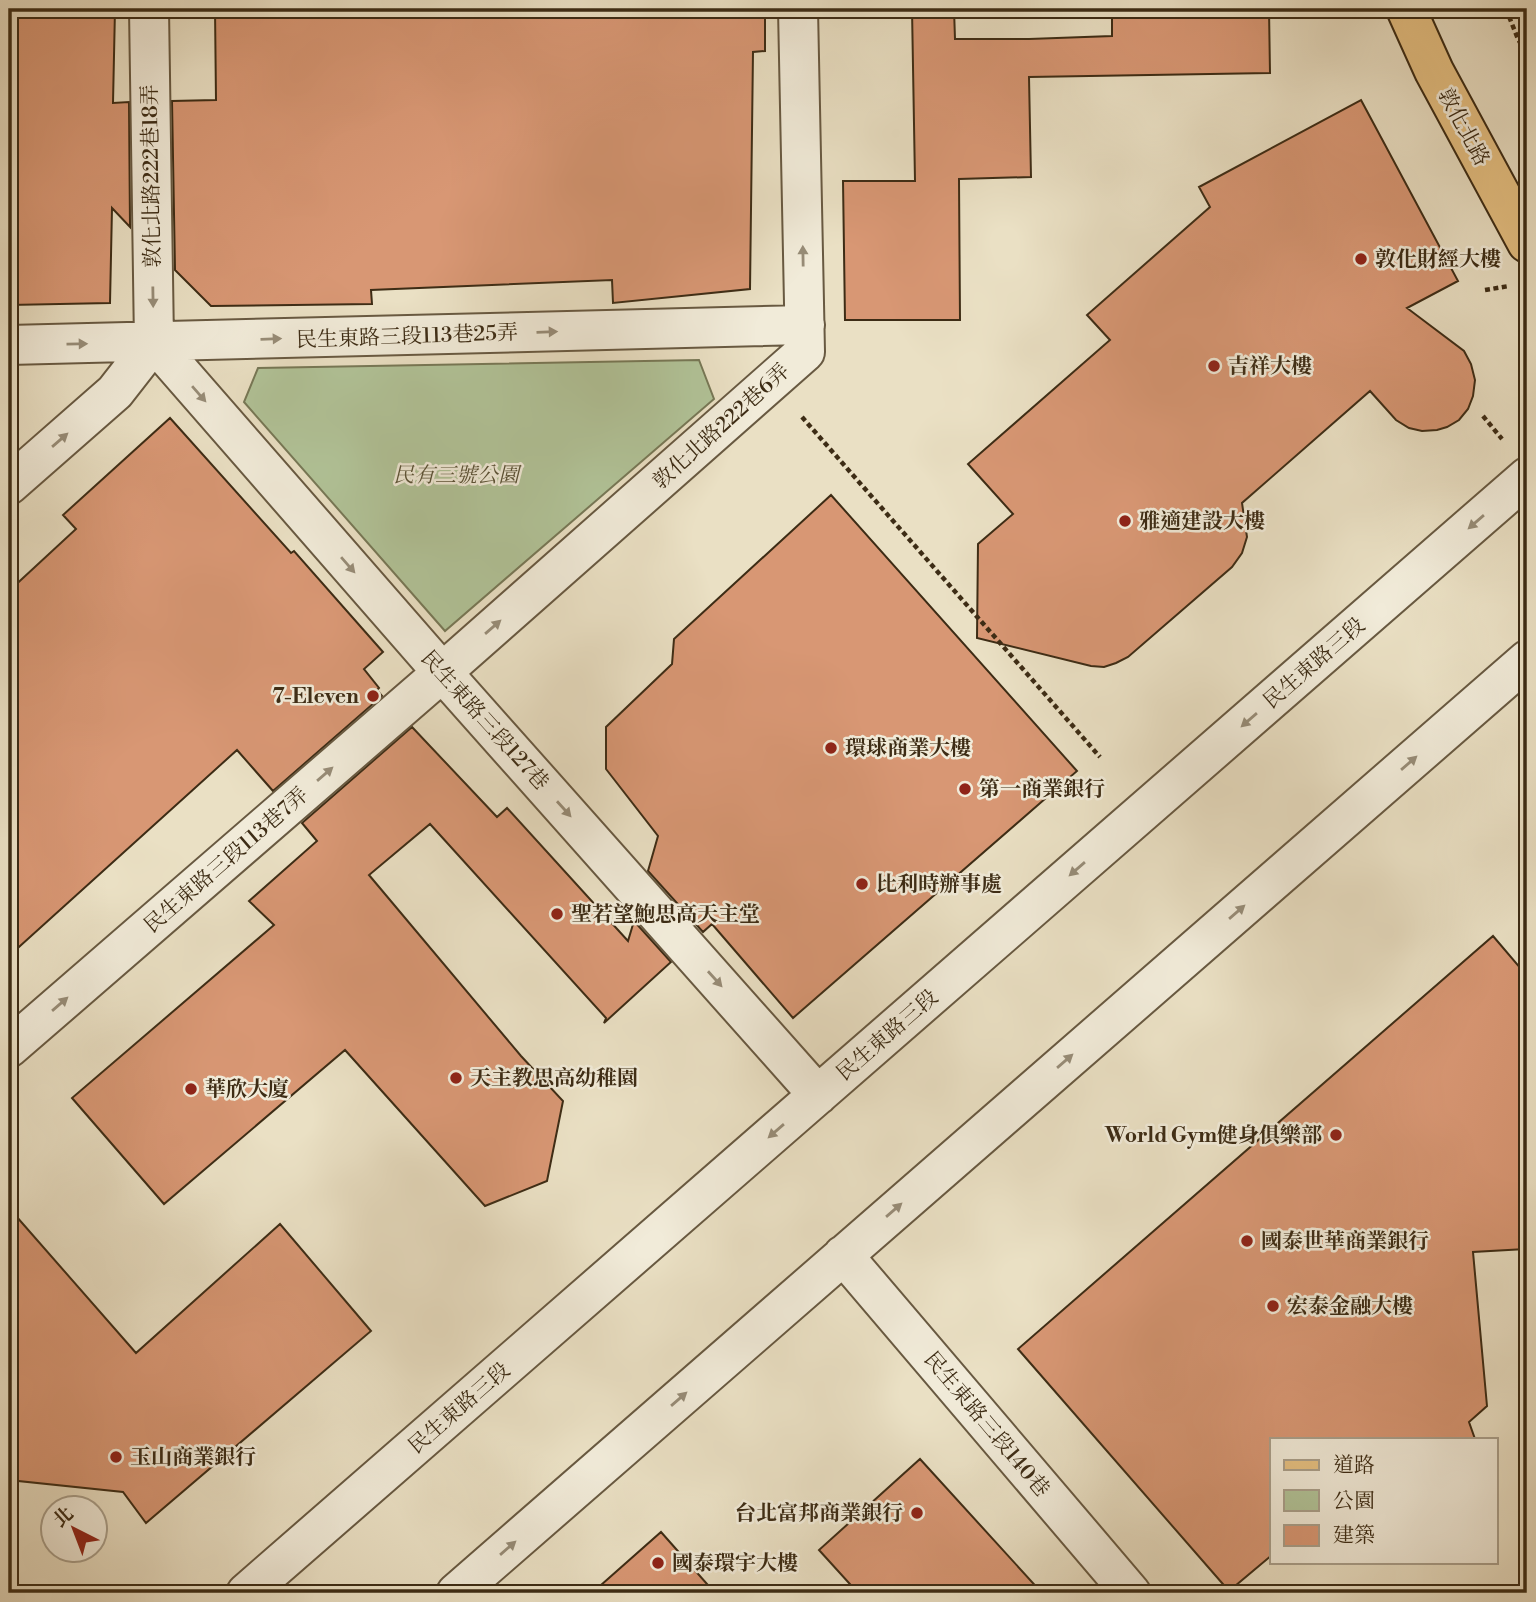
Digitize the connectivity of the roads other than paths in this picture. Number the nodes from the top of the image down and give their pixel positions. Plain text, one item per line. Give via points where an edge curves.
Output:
1 (149, 9) edge
2 (798, 9) edge
3 (1406, 9) edge
4 (1527, 243) edge
5 (805, 325) junction
6 (154, 342) junction
7 (9, 345) edge
8 (1527, 477) edge
9 (9, 485) edge
10 (1527, 660) edge
11 (1527, 666) edge
12 (442, 672) junction
13 (1492, 691) junction
14 (9, 1048) edge
15 (818, 1095) junction
16 (843, 1255) junction
17 (246, 1593) edge
18 (456, 1593) edge
19 (1131, 1593) edge

1 -> 6 street, 敦化北路222巷18弄
5 -> 2 street, 敦化北路222巷6弄
3 - 4 main road, 敦化北路 via 1434,71
6 -> 5 street, 民生東路三段113巷25弄
12 -> 5 street, 敦化北路222巷6弄 via 804,352
7 -> 6 street, 民生東路三段113巷25弄
9 -> 6 street via 116,392
6 -> 12 street, 民生東路三段127巷
8 -> 15 street, 民生東路三段
10 - 13 street
11 - 13 street
14 -> 12 street, 民生東路三段113巷7弄
12 -> 15 street, 民生東路三段127巷
16 -> 13 street
15 -> 17 street, 民生東路三段
18 -> 16 street
16 - 19 street, 民生東路三段140巷

